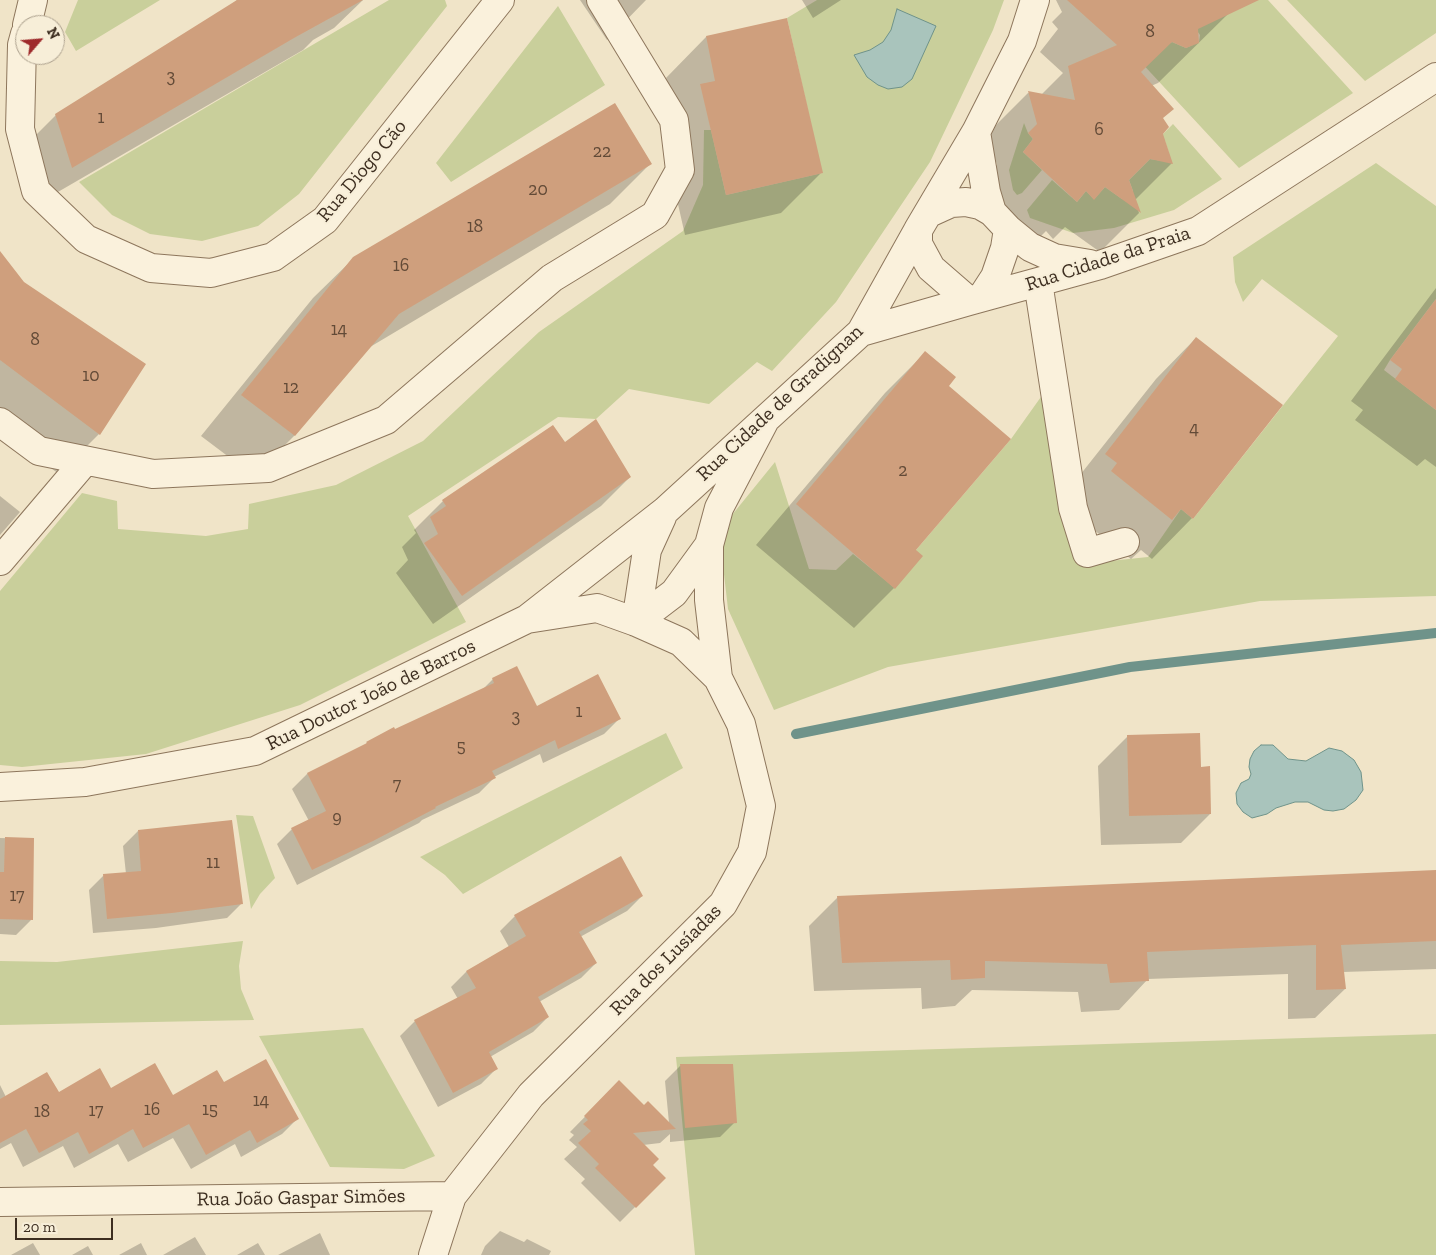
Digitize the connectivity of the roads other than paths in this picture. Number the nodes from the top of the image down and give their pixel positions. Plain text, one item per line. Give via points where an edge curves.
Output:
1 (33, 0) edge
2 (500, 0) edge
3 (600, 0) edge
4 (1035, 0) edge
5 (29, 15) edge
6 (22, 65) edge
7 (1436, 77) edge
8 (976, 132) junction
9 (1000, 220) junction
10 (923, 222) junction
11 (1100, 265) junction
12 (1038, 282) junction
13 (975, 299) junction
14 (861, 332) junction
15 (0, 422) edge
16 (764, 422) junction
17 (85, 460) junction
18 (665, 511) junction
19 (1125, 542) dead end
20 (709, 545) junction
21 (0, 561) edge
22 (527, 619) junction
23 (636, 622) junction
24 (718, 678) junction
25 (0, 787) edge
26 (452, 1196) junction
27 (0, 1202) edge
28 (433, 1255) edge

1 - 5 street
2 - 6 street, Rua Diogo Cão via 325,220 273,257 211,273 151,268 86,239 36,191 20,129
3 - 17 street via 674,120 680,170 655,215 552,278 386,420 268,468 153,474
4 - 8 street, Rua Cidade de Gradignan via 1022,42
7 - 11 street, Rua Cidade da Praia via 1198,230
8 - 9 street via 986,192
8 - 10 street, Rua Cidade de Gradignan
9 - 10 street via 980,205 966,202 952,203
9 - 11 street via 1030,246 1054,258
9 - 13 street via 1005,248 994,277
10 - 13 street via 918,244 932,268
10 - 14 street, Rua Cidade de Gradignan
11 - 12 street, Rua Cidade da Praia
12 - 13 street, Rua Cidade da Praia
12 - 19 street via 1073,508 1087,553
13 - 14 street, Rua Cidade da Praia
14 - 16 street, Rua Cidade de Gradignan
15 - 17 street via 39,451
16 - 18 street, Rua Cidade de Gradignan
16 - 20 street, Rua dos Lusíadas via 719,508
17 - 21 street
18 - 22 street, Rua Cidade de Gradignan
18 - 23 street via 647,550
20 - 23 street via 674,593
20 - 24 street, Rua dos Lusíadas via 709,600
22 - 23 street, Rua Doutor João de Barros via 598,608
22 - 25 street, Rua Doutor João de Barros via 255,751 85,782
23 - 24 street, Rua Doutor João de Barros via 681,642
24 - 26 street, Rua dos Lusíadas via 741,724 761,806 752,852 722,904 531,1095
26 - 27 street, Rua João Gaspar Simões
26 - 28 street, Rua dos Lusíadas

